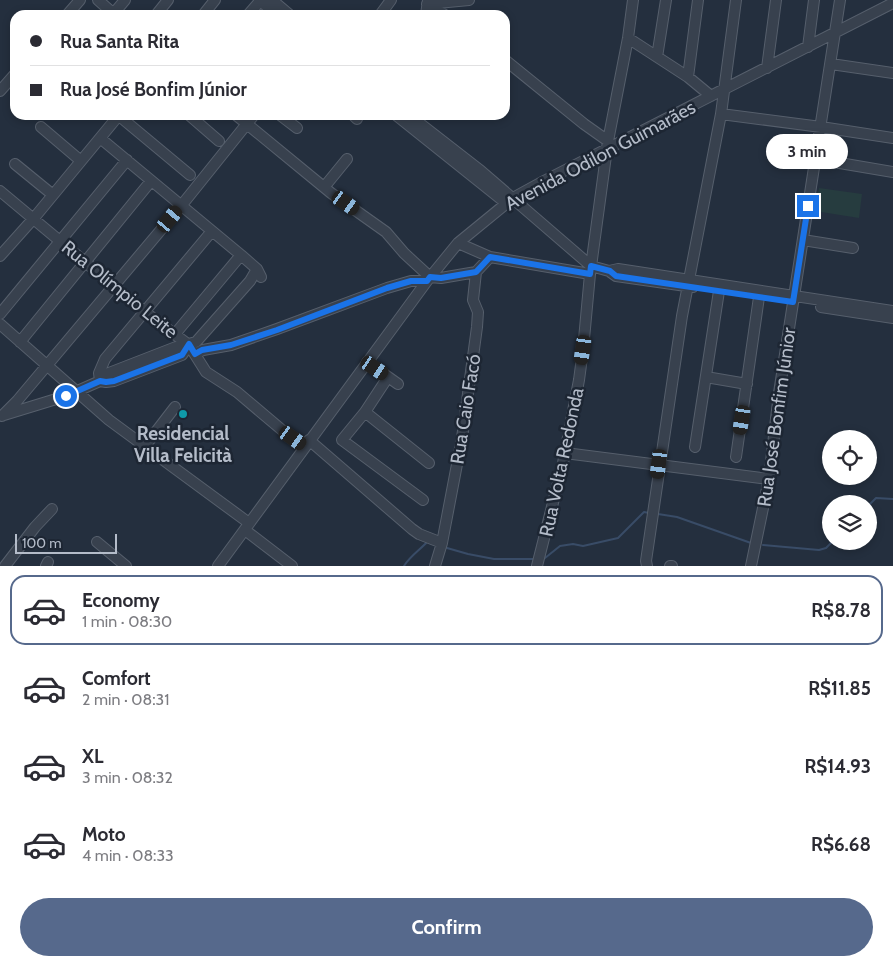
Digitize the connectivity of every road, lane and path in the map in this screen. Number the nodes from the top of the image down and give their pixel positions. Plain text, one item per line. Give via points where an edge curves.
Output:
1 (80, 0) edge
2 (98, 0) edge
3 (125, 0) edge
4 (168, 0) edge
5 (215, 0) edge
6 (259, 0) edge
7 (469, 0) edge
8 (632, 0) edge
9 (666, 0) edge
10 (698, 0) edge
11 (736, 0) edge
12 (776, 0) edge
13 (814, 0) edge
14 (840, 0) edge
15 (427, 2) edge
16 (893, 3) edge
17 (71, 10) edge
18 (109, 10) edge
19 (117, 10) edge
20 (160, 10) edge
21 (207, 10) edge
22 (275, 10) edge
23 (438, 10) edge
24 (836, 32) junction
25 (628, 38) junction
26 (808, 47) junction
27 (657, 57) junction
28 (510, 64) edge
29 (831, 64) junction
30 (767, 68) junction
31 (893, 74) edge
32 (688, 77) junction
33 (10, 80) edge
34 (724, 89) junction
35 (0, 91) edge
36 (711, 96) junction
37 (721, 114) junction
38 (114, 120) edge
39 (124, 120) edge
40 (195, 120) edge
41 (242, 120) edge
42 (250, 120) edge
43 (287, 120) edge
44 (409, 120) edge
45 (246, 124) junction
46 (41, 127) dead end
47 (822, 127) junction
48 (297, 128) dead end
49 (100, 138) junction
50 (893, 138) edge
51 (220, 141) dead end
52 (607, 145) junction
53 (347, 159) dead end
54 (816, 159) junction
55 (127, 160) junction
56 (81, 161) junction
57 (15, 164) dead end
58 (893, 172) edge
59 (190, 175) dead end
60 (151, 181) junction
61 (325, 186) junction
62 (0, 191) edge
63 (53, 195) junction
64 (510, 200) junction
65 (181, 206) junction
66 (34, 218) junction
67 (212, 231) junction
68 (60, 240) junction
69 (803, 240) junction
70 (458, 244) junction
71 (853, 248) dead end
72 (240, 255) junction
73 (0, 256) edge
74 (490, 257) junction
75 (86, 262) junction
76 (590, 270) junction
77 (476, 272) junction
78 (429, 279) junction
79 (689, 282) junction
80 (113, 286) junction
81 (719, 291) junction
82 (759, 298) junction
83 (793, 299) junction
84 (893, 310) edge
85 (145, 312) junction
86 (0, 314) edge
87 (893, 318) edge
88 (0, 324) edge
89 (175, 334) junction
90 (20, 342) junction
91 (189, 344) junction
92 (195, 354) junction
93 (367, 362) junction
94 (47, 366) junction
95 (388, 377) junction
96 (706, 377) junction
97 (100, 381) junction
98 (398, 384) dead end
99 (747, 384) junction
100 (78, 391) junction
101 (175, 407) dead end
102 (365, 412) junction
103 (1, 417) edge
104 (307, 443) junction
105 (145, 446) junction
106 (695, 447) dead end
107 (565, 453) junction
108 (736, 457) dead end
109 (430, 463) dead end
110 (659, 464) junction
111 (769, 479) junction
112 (423, 500) dead end
113 (52, 509) dead end
114 (247, 527) junction
115 (98, 542) dead end
116 (442, 543) junction
117 (5, 566) edge
118 (126, 566) edge
119 (218, 566) edge
120 (292, 566) edge
121 (435, 566) edge
122 (537, 566) edge
123 (647, 566) edge
124 (751, 566) edge

1 - 17 street
2 - 18 street
3 - 19 street
4 - 20 street
5 - 21 street
6 - 22 street
7 - 15 street
8 - 25 street, Rua Volta Redonda
9 - 27 street
10 - 32 street
11 - 34 street
12 - 30 street
13 - 26 street
14 - 24 street, Rua José Bonfim Júnior
15 - 23 street
16 - 24 street, Avenida Odilon Guimarães
24 - 26 street, Avenida Odilon Guimarães
24 - 29 street, Rua José Bonfim Júnior
25 - 27 street
25 - 52 street, Rua Volta Redonda
26 - 30 street, Avenida Odilon Guimarães
27 - 32 street
28 - 52 street
29 - 31 street
29 - 47 street, Rua José Bonfim Júnior
30 - 34 street, Avenida Odilon Guimarães
32 - 36 street
33 - 35 street
34 - 36 street, Avenida Odilon Guimarães
34 - 37 street
36 - 52 street, Avenida Odilon Guimarães
37 - 47 street
37 - 79 street
38 - 49 street
39 - 59 street
40 - 51 street
41 - 45 street
42 - 45 street
43 - 48 street
44 - 64 street
45 - 61 street
45 - 65 street
46 - 56 street
47 - 50 street
47 - 54 street, Rua José Bonfim Júnior
49 - 55 street
49 - 56 street
52 - 64 street, Avenida Odilon Guimarães
52 - 76 street, Rua Volta Redonda
53 - 61 street
54 - 58 street
54 - 69 street, Rua José Bonfim Júnior
55 - 60 street
55 - 68 street
56 - 63 street
57 - 63 street
60 - 65 street
60 - 75 street
61 - 78 street via 386,232
62 - 66 street, Rua Olímpio Leite
63 - 66 street
64 - 70 street, Avenida Odilon Guimarães
64 - 76 street
65 - 67 street
65 - 80 street
66 - 68 street, Rua Olímpio Leite
66 - 73 street
67 - 72 street
67 - 85 street
68 - 75 street, Rua Olímpio Leite
68 - 86 street
69 - 71 street
69 - 83 street, Rua José Bonfim Júnior
70 - 74 street
70 - 78 street, Avenida Odilon Guimarães
72 - 89 street
72 - 91 street via 260,273 205,334
74 - 76 street
74 - 77 street
75 - 80 street, Rua Olímpio Leite
75 - 90 street
76 - 79 street via 618,269
76 - 107 street, Rua Volta Redonda via 583,350
77 - 78 street
77 - 116 street, Rua Caio Facó via 473,300 478,312 477,328 462,438
78 - 92 street via 387,288 277,330
78 - 93 street, Avenida Odilon Guimarães
79 - 81 street
79 - 83 street
79 - 110 street
80 - 85 street, Rua Olímpio Leite
80 - 94 street
81 - 82 street
81 - 96 street
82 - 83 street
82 - 99 street
83 - 84 street
83 - 87 street
83 - 111 street, Rua José Bonfim Júnior
85 - 89 street, Rua Olímpio Leite
85 - 97 street via 105,360 99,373
88 - 90 street
89 - 91 street, Rua Olímpio Leite
90 - 94 street
91 - 92 street, Rua Olímpio Leite
91 - 97 street via 109,373
92 - 104 street, Rua Olímpio Leite via 206,372 237,392 282,430
93 - 95 street
93 - 104 street, Avenida Odilon Guimarães
94 - 100 street
94 - 103 street
95 - 98 street
95 - 102 street
96 - 99 street
96 - 106 street
97 - 100 street
99 - 108 street
100 - 103 street
100 - 105 street via 109,420
101 - 105 street
102 - 109 street
102 - 112 street via 342,440
104 - 114 street, Avenida Odilon Guimarães
104 - 116 street, Rua Olímpio Leite via 412,529
105 - 114 street
107 - 110 street
107 - 122 street, Rua Volta Redonda
110 - 111 street
110 - 123 street
111 - 124 street, Rua José Bonfim Júnior
113 - 117 street
114 - 119 street, Avenida Odilon Guimarães
114 - 120 street
115 - 118 street
116 - 121 street, Rua Caio Facó

